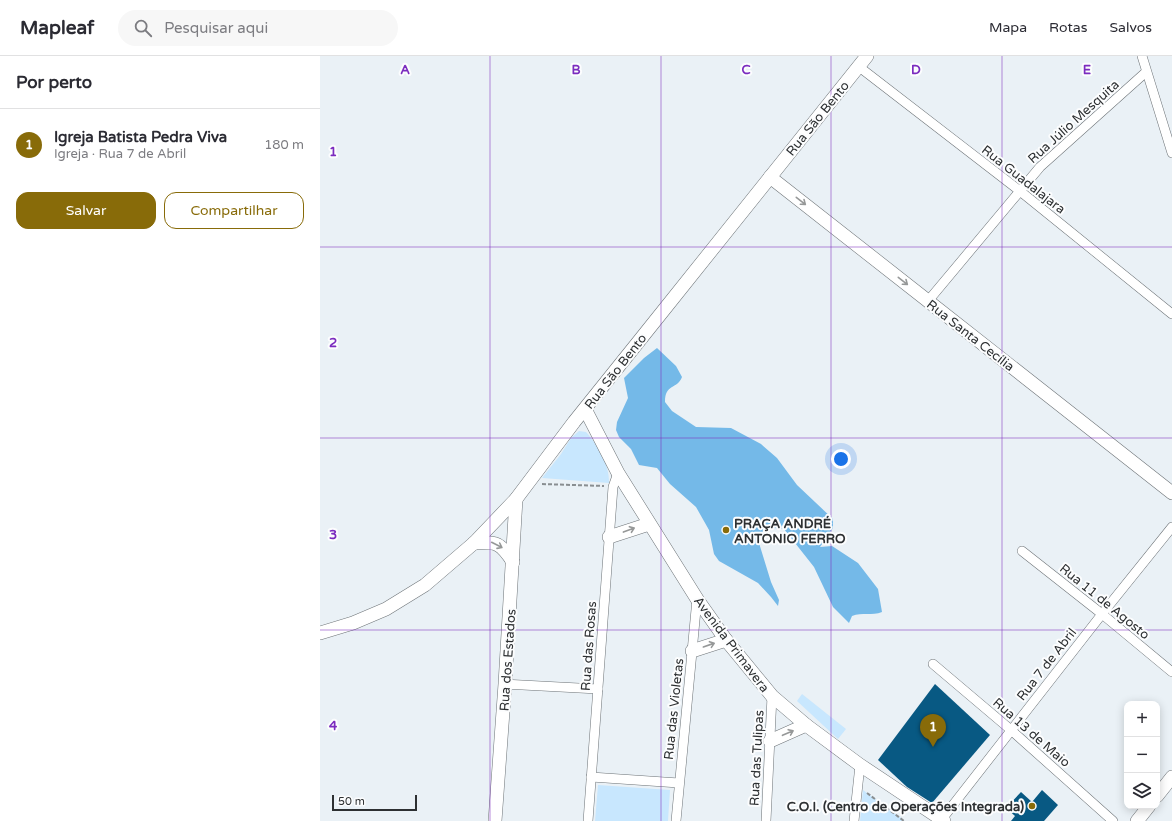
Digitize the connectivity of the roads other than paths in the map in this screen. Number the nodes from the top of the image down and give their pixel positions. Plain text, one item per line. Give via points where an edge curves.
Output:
1 (867, 56) edge
2 (1142, 56) edge
3 (858, 66) junction
4 (1146, 72) junction
5 (1172, 153) edge
6 (770, 177) junction
7 (1020, 190) junction
8 (928, 301) junction
9 (1172, 314) edge
10 (585, 409) junction
11 (618, 473) junction
12 (1172, 493) edge
13 (516, 499) junction
14 (649, 524) junction
15 (1172, 527) edge
16 (609, 537) junction
17 (474, 543) junction
18 (1022, 551) dead end
19 (513, 562) junction
20 (697, 599) junction
21 (1102, 614) junction
22 (320, 633) edge
23 (726, 640) junction
24 (692, 651) junction
25 (933, 664) dead end
26 (1172, 672) edge
27 (505, 684) junction
28 (598, 689) junction
29 (772, 696) junction
30 (806, 725) junction
31 (1011, 730) junction
32 (770, 741) junction
33 (860, 765) junction
34 (591, 777) junction
35 (1172, 777) edge
36 (679, 783) junction
37 (1160, 792) edge
38 (1147, 809) edge
39 (943, 820) edge
40 (495, 821) edge
41 (588, 821) edge
42 (676, 821) edge
43 (766, 821) edge
44 (854, 821) edge
45 (1114, 821) edge
46 (1137, 821) edge

1 - 3 street, Rua São Bento
2 - 4 street
3 - 6 street, Rua São Bento
3 - 7 street, Rua Guadalajara
4 - 5 street
4 - 7 street, Rua Júlio Mesquita via 1040,167
6 -> 8 street, Rua Santa Cecília
6 - 10 street, Rua São Bento
7 - 8 street, Rua Júlio Mesquita
7 - 9 street, Rua Guadalajara
8 - 12 street, Rua Santa Cecília
10 - 11 street, Avenida Primavera
10 - 13 street, Rua São Bento
11 - 14 street, Avenida Primavera
11 - 16 street, Rua das Rosas via 613,487
13 - 17 street, Rua São Bento
13 - 19 street, Rua dos Estados
16 -> 14 street
14 - 20 street, Avenida Primavera
15 - 21 street, Rua 7 de Abril
16 - 28 street, Rua das Rosas
17 -> 19 street via 498,544
17 - 22 street, Rua São Bento via 425,585 386,609
18 - 21 street, Rua 11 de Agosto
19 - 27 street, Rua dos Estados
20 - 23 street, Avenida Primavera
20 - 24 street, Rua das Violetas
21 - 26 street, Rua 11 de Agosto
21 - 31 street, Rua 7 de Abril
24 -> 23 street
23 - 29 street, Avenida Primavera
24 - 36 street, Rua das Violetas
25 - 31 street, Rua 13 de Maio
27 - 28 street
27 - 40 street, Rua dos Estados
28 - 34 street, Rua das Rosas
29 - 30 street, Avenida Primavera
29 - 32 street, Rua das Tulipas
32 -> 30 street
30 - 33 street, Avenida Primavera
31 - 39 street, Rua 7 de Abril
31 - 45 street, Rua 13 de Maio
32 - 43 street, Rua das Tulipas
33 - 39 street, Avenida Primavera
33 - 44 street
34 - 36 street
34 - 41 street, Rua das Rosas
35 - 37 street
36 - 42 street, Rua das Violetas
38 - 46 street

